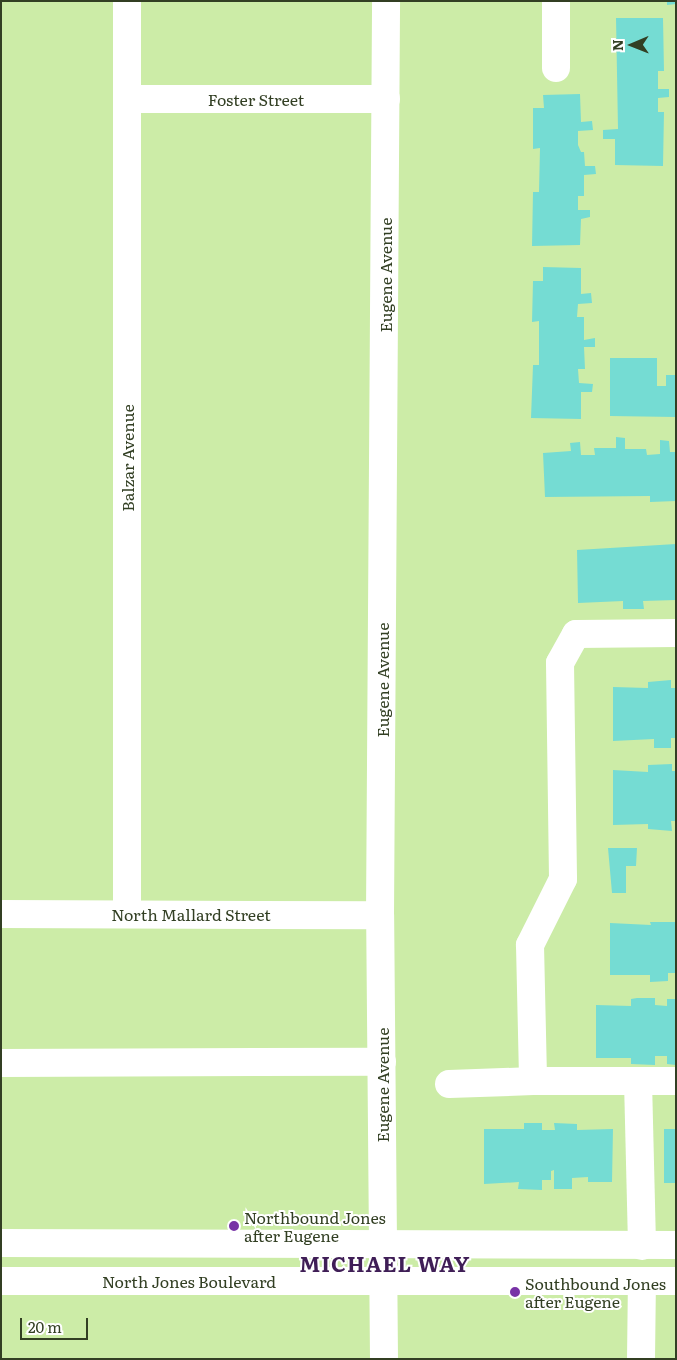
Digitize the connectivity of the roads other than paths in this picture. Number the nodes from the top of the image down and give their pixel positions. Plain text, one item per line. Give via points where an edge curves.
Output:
1 (127, 1) edge
2 (386, 1) edge
3 (556, 1) edge
4 (556, 68) dead end
5 (127, 99) junction
6 (386, 99) junction
7 (676, 632) edge
8 (1, 914) edge
9 (127, 914) junction
10 (380, 915) junction
11 (382, 1062) junction
12 (1, 1063) edge
13 (533, 1081) junction
14 (638, 1081) junction
15 (676, 1081) edge
16 (449, 1084) dead end
17 (1, 1243) edge
18 (383, 1244) junction
19 (676, 1245) edge
20 (642, 1246) junction
21 (1, 1281) edge
22 (642, 1281) junction
23 (676, 1281) edge
24 (384, 1282) junction
25 (384, 1359) edge
26 (641, 1359) edge

1 - 5 street, Balzar Avenue
2 - 6 street, Eugene Avenue
3 - 4 street
5 - 6 street, Foster Street
5 - 9 street, Balzar Avenue
6 - 10 street, Eugene Avenue
7 - 13 street via 576,634 560,662 563,879 530,945
8 - 9 street, North Mallard Street
9 - 10 street, North Mallard Street
10 - 11 street, Eugene Avenue
11 - 12 street
11 - 18 street, Eugene Avenue
13 - 14 street
13 - 16 street
14 - 15 street
14 - 20 street
17 - 18 street
18 - 20 street
18 - 24 street, Eugene Avenue
19 - 20 street
21 - 24 street, North Jones Boulevard
22 - 23 street, North Jones Boulevard
22 - 24 street, North Jones Boulevard
22 - 26 street
24 - 25 street, Eugene Avenue

